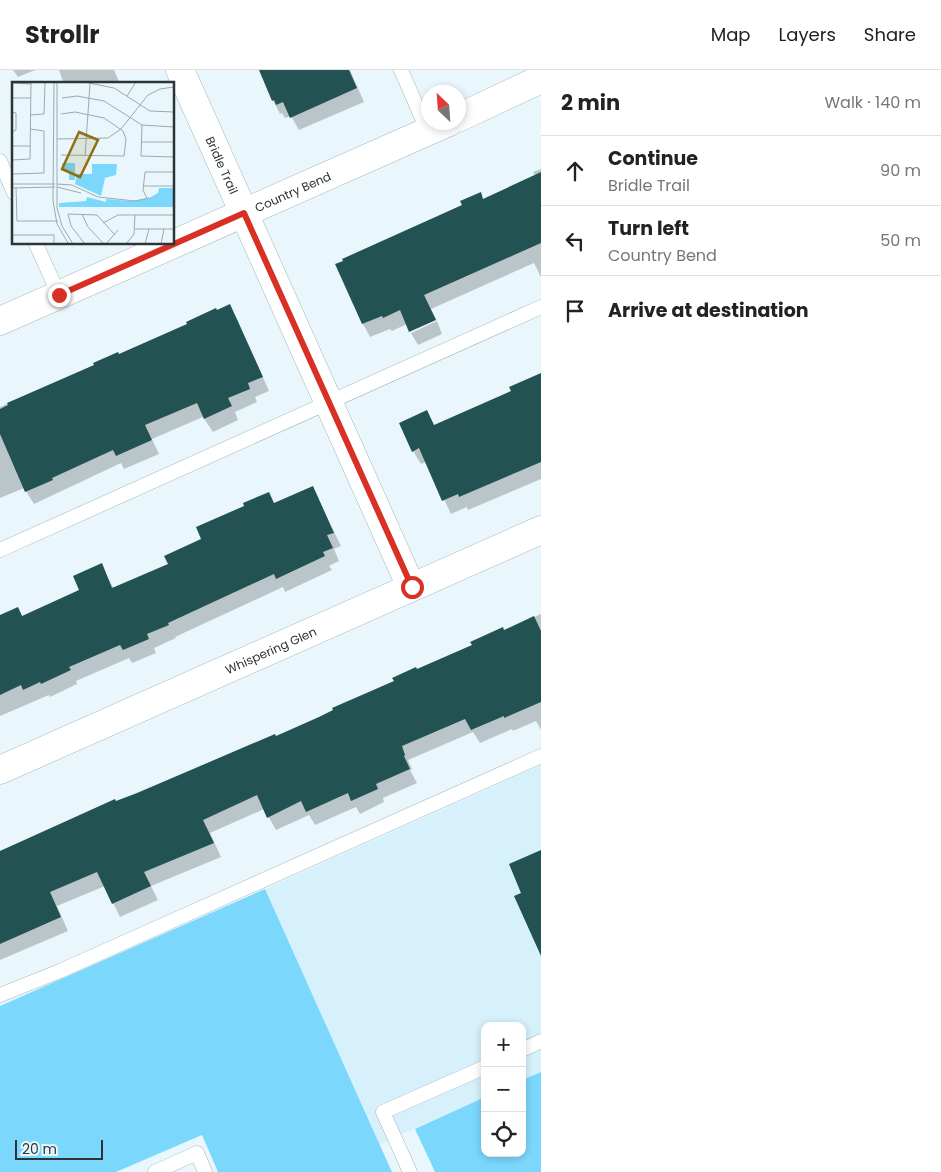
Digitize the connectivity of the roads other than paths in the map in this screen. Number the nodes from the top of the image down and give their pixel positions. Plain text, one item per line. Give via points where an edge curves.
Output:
1 (180, 70) edge
2 (401, 70) edge
3 (541, 79) edge
4 (421, 101) edge
5 (466, 114) edge
6 (431, 130) edge
7 (0, 162) edge
8 (12, 189) edge
9 (244, 213) junction
10 (175, 244) edge
11 (36, 245) edge
12 (172, 245) edge
13 (59, 295) junction
14 (541, 307) edge
15 (0, 321) edge
16 (329, 403) junction
17 (541, 530) edge
18 (0, 550) edge
19 (412, 587) junction
20 (541, 756) edge
21 (0, 770) edge
22 (0, 995) edge
23 (541, 1041) edge
24 (526, 1048) edge
25 (481, 1069) edge
26 (154, 1172) edge
27 (205, 1172) edge
28 (410, 1172) edge

1 - 9 street, Bridle Trail
2 - 4 lane
3 - 5 street
6 - 9 street, Country Bend
7 - 8 lane
9 - 10 street, Country Bend
9 - 16 street, Bridle Trail
11 - 13 lane
12 - 13 street, Country Bend
13 - 15 street, Country Bend
14 - 16 lane
16 - 18 lane
16 - 19 street, Bridle Trail
17 - 19 street, Whispering Glen
19 - 21 street, Whispering Glen
20 - 22 lane
23 - 24 lane
25 - 28 lane via 383,1112
26 - 27 lane via 197,1153

